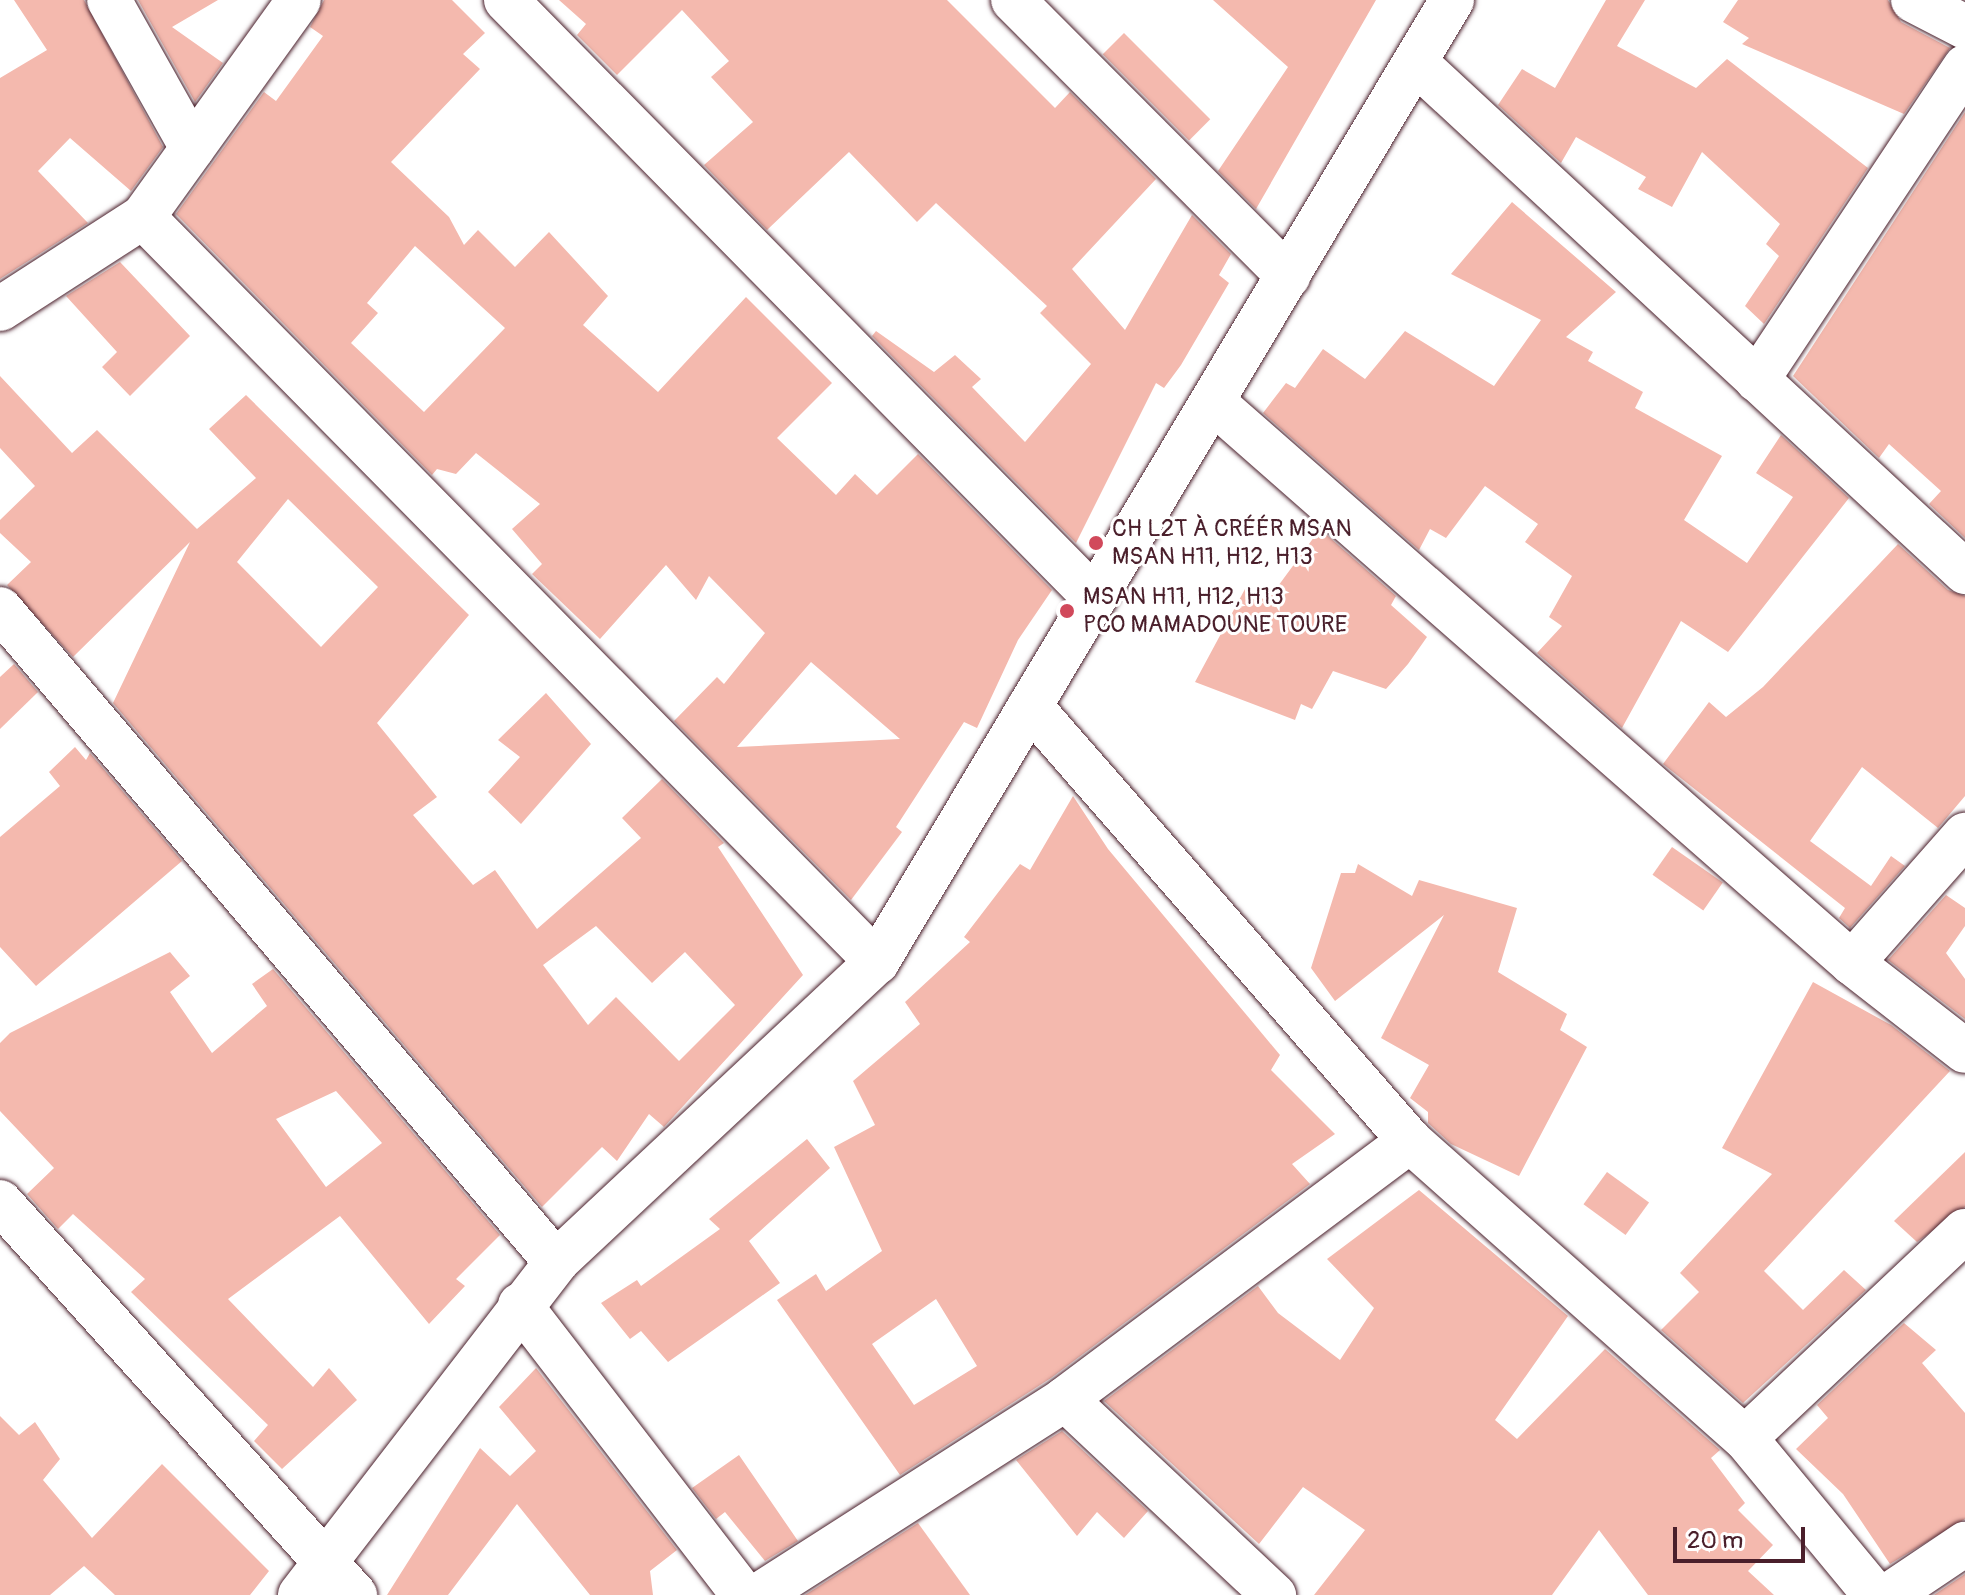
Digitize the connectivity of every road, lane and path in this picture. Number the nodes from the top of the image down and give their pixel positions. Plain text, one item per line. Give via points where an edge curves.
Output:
1 (109, 0) edge
2 (299, 0) edge
3 (506, 0) edge
4 (1013, 0) edge
5 (1452, 0) edge
6 (1913, 0) edge
7 (1965, 27) edge
8 (1416, 63) junction
9 (1965, 67) edge
10 (192, 148) junction
11 (143, 217) junction
12 (1288, 276) junction
13 (0, 309) edge
14 (1757, 380) junction
15 (1213, 402) junction
16 (1965, 572) edge
17 (1095, 598) junction
18 (0, 609) edge
19 (1030, 706) junction
20 (1965, 835) edge
21 (877, 962) junction
22 (1852, 963) junction
23 (1965, 1051) edge
24 (1410, 1141) junction
25 (0, 1202) edge
26 (1965, 1231) edge
27 (556, 1262) junction
28 (520, 1305) junction
29 (1065, 1399) junction
30 (1745, 1438) junction
31 (1965, 1544) edge
32 (322, 1558) junction
33 (300, 1595) edge
34 (355, 1595) edge
35 (743, 1595) edge
36 (759, 1595) edge
37 (1274, 1595) edge
38 (1875, 1595) edge
39 (1889, 1595) edge

1 - 10 street
2 - 10 street
3 - 17 street
4 - 12 street
5 - 8 street
6 - 7 street
8 - 12 street
8 - 14 street
9 - 14 street
10 - 11 street
11 - 13 street
11 - 21 street
12 - 15 street
14 - 16 street
15 - 17 street
15 - 22 street
17 - 19 street
18 - 27 street
19 - 21 street
19 - 24 street
20 - 22 street
21 - 27 street
22 - 23 street
24 - 29 street
24 - 30 street
25 - 32 street
26 - 30 street
27 - 28 street
28 - 32 street
28 - 35 street
29 - 36 street
29 - 37 street
30 - 38 street
31 - 39 street
32 - 33 street
32 - 34 street

